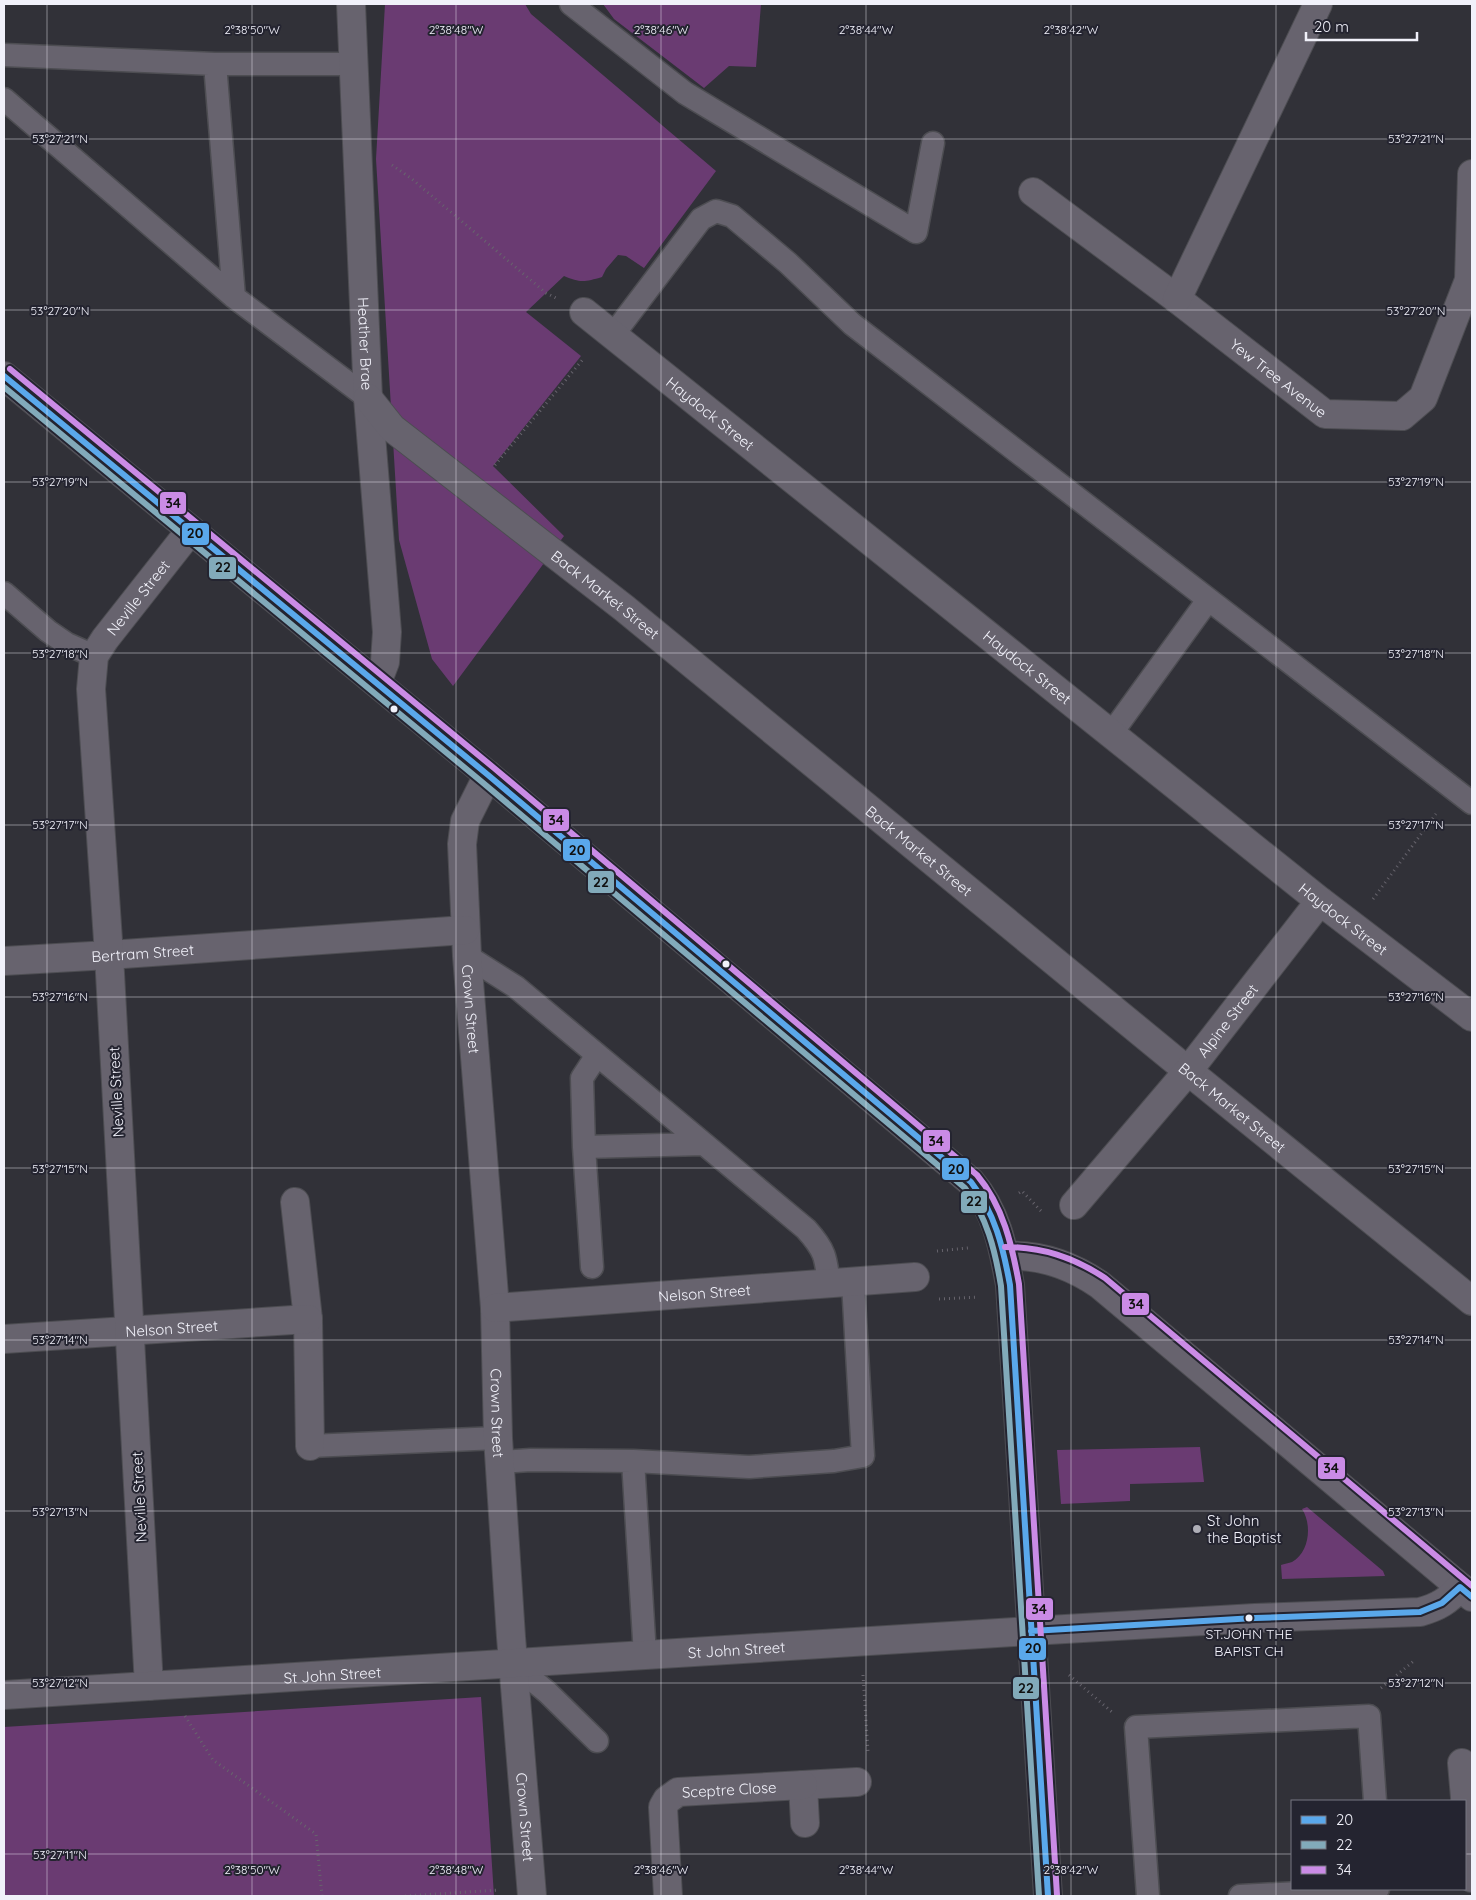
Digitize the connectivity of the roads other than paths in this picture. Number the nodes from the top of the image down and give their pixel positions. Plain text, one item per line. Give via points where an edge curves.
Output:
1 (351, 4) edge
2 (571, 4) edge
3 (1318, 4) edge
4 (4, 55) edge
5 (215, 64) junction
6 (353, 64) junction
7 (4, 99) edge
8 (933, 143) dead end
9 (1472, 174) edge
10 (1033, 192) dead end
11 (234, 296) junction
12 (1176, 299) junction
13 (584, 312) road end
14 (612, 335) junction
15 (4, 376) edge
16 (368, 398) junction
17 (190, 531) junction
18 (4, 593) edge
19 (1208, 600) junction
20 (94, 656) junction
21 (377, 682) junction
22 (1111, 734) junction
23 (488, 774) junction
24 (1464, 796) edge
25 (1320, 900) junction
26 (466, 943) junction
27 (109, 956) junction
28 (4, 961) edge
29 (1472, 1017) edge
30 (597, 1055) junction
31 (1188, 1071) junction
32 (704, 1144) junction
33 (584, 1147) junction
34 (295, 1202) dead end
35 (1074, 1205) dead end
36 (1005, 1256) junction
37 (592, 1267) dead end
38 (915, 1277) dead end
39 (841, 1284) junction
40 (1472, 1301) edge
41 (495, 1308) junction
42 (308, 1319) junction
43 (130, 1330) junction
44 (4, 1339) edge
45 (310, 1446) joint
46 (499, 1450) junction
47 (633, 1461) junction
48 (1469, 1592) edge
49 (1031, 1630) junction
50 (645, 1655) junction
51 (513, 1664) junction
52 (158, 1686) junction
53 (4, 1695) edge
54 (597, 1741) dead end
55 (1466, 1780) edge
56 (856, 1782) dead end
57 (804, 1785) junction
58 (1375, 1800) edge
59 (805, 1823) dead end
60 (1467, 1837) edge
61 (1472, 1878) edge
62 (1358, 1890) edge
63 (532, 1892) edge
64 (668, 1896) edge
65 (1048, 1896) edge
66 (1148, 1896) edge
67 (1240, 1896) edge

1 - 6 street, Heather Brae
2 - 8 lane via 685,93 916,232
3 - 12 street
4 - 5 lane
5 - 6 lane
5 - 11 lane
6 - 16 street, Heather Brae
7 - 11 lane
9 - 12 street, Yew Tree Avenue via 1469,280 1423,398 1402,416 1325,414
10 - 12 street, Yew Tree Avenue
11 - 16 lane
13 - 14 street, Haydock Street
14 - 19 lane via 701,219 716,211 732,216 788,263 852,324
14 - 22 street, Haydock Street
15 - 17 street
16 - 21 street, Heather Brae via 387,632 385,662
16 - 31 street, Back Market Street via 392,428 632,615
17 - 20 street, Neville Street
17 - 21 street
18 - 20 lane via 48,631
19 - 22 lane
19 - 24 lane
20 - 27 street, Neville Street via 91,689
21 - 23 street
22 - 25 street, Haydock Street
23 - 26 street, Crown Street via 465,821 462,844
23 - 36 street via 971,1182 991,1211
25 - 29 street, Haydock Street
25 - 31 street, Alpine Street
26 - 27 street, Bertram Street via 282,942
26 - 30 lane
26 - 41 street, Crown Street
27 - 28 street, Bertram Street
27 - 43 street, Neville Street
30 - 32 lane
30 - 33 lane via 582,1078
31 - 35 street, Alpine Street
31 - 40 street, Back Market Street
32 - 33 lane
32 - 39 lane via 806,1229 824,1252
33 - 37 lane
34 - 42 street
36 - 48 street via 1029,1256 1061,1263 1100,1285
36 - 49 street via 1010,1285
38 - 39 street, Nelson Street
39 - 41 street, Nelson Street
39 - 47 lane via 863,1456 749,1467
41 - 46 street, Crown Street
42 - 43 street, Nelson Street
42 - 45 street
43 - 44 street, Nelson Street
43 - 52 street, Neville Street
45 - 46 lane
46 - 47 lane via 531,1460
46 - 51 street, Crown Street
47 - 50 lane
48 - 49 street, St John Street via 1420,1612
49 - 50 street, St John Street
49 - 65 street
50 - 51 street, St John Street
51 - 52 street, St John Street
51 - 54 lane
51 - 63 street, Crown Street
52 - 53 street, St John Street
55 - 60 street
56 - 57 street, Sceptre Close
57 - 59 street
57 - 64 street, Sceptre Close via 678,1792 668,1800 663,1807
58 - 66 lane via 1369,1716 1136,1728
60 - 61 street
62 - 67 lane

